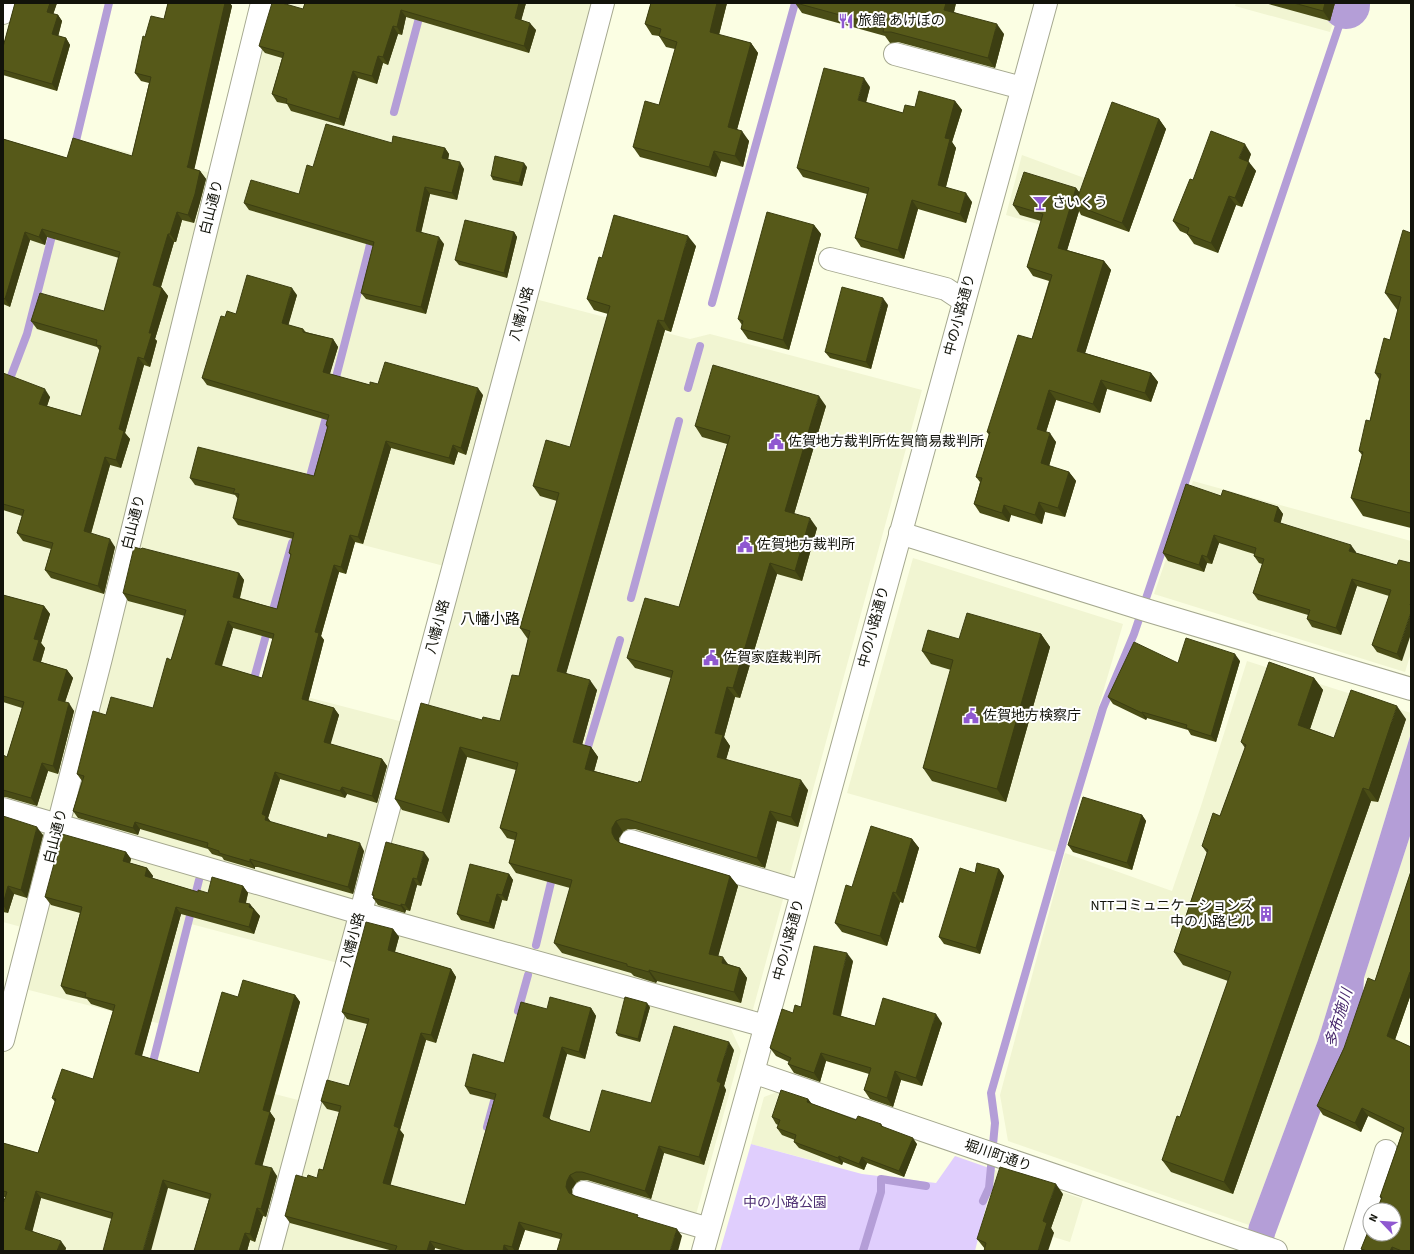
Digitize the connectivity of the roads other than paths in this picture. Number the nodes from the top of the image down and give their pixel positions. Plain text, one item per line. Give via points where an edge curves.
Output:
1 (6, 3) edge
2 (262, 3) edge
3 (603, 3) edge
4 (1046, 3) edge
5 (3, 13) edge
6 (895, 54) edge
7 (1022, 88) junction
8 (830, 259) dead end
9 (964, 301) junction
10 (900, 533) junction
11 (1410, 685) edge
12 (3, 809) edge
13 (58, 825) junction
14 (631, 841) edge
15 (802, 892) junction
16 (360, 913) junction
17 (765, 1026) junction
18 (3, 1040) edge
19 (753, 1072) junction
20 (1386, 1151) dead end
21 (584, 1192) dead end
22 (709, 1229) junction
23 (270, 1251) edge
24 (703, 1251) edge
25 (1276, 1251) edge
26 (1356, 1251) edge

1 - 5 street
2 - 13 street, 白山通り
3 - 16 street, 八幡小路
4 - 7 street, 中の小路通り
6 - 7 street
7 - 9 street, 中の小路通り
8 - 9 street via 946,290
9 - 10 street, 中の小路通り
10 - 11 street via 1141,609
10 - 15 street, 中の小路通り
12 - 13 street
13 - 16 street
13 - 18 street, 白山通り
14 - 15 street
15 - 17 street, 中の小路通り
16 - 17 street
16 - 23 street, 八幡小路
17 - 19 street, 中の小路通り
19 - 22 street, 中の小路通り
19 - 25 street, 堀川町通り
20 - 26 street
21 - 22 street
22 - 24 street, 中の小路通り

